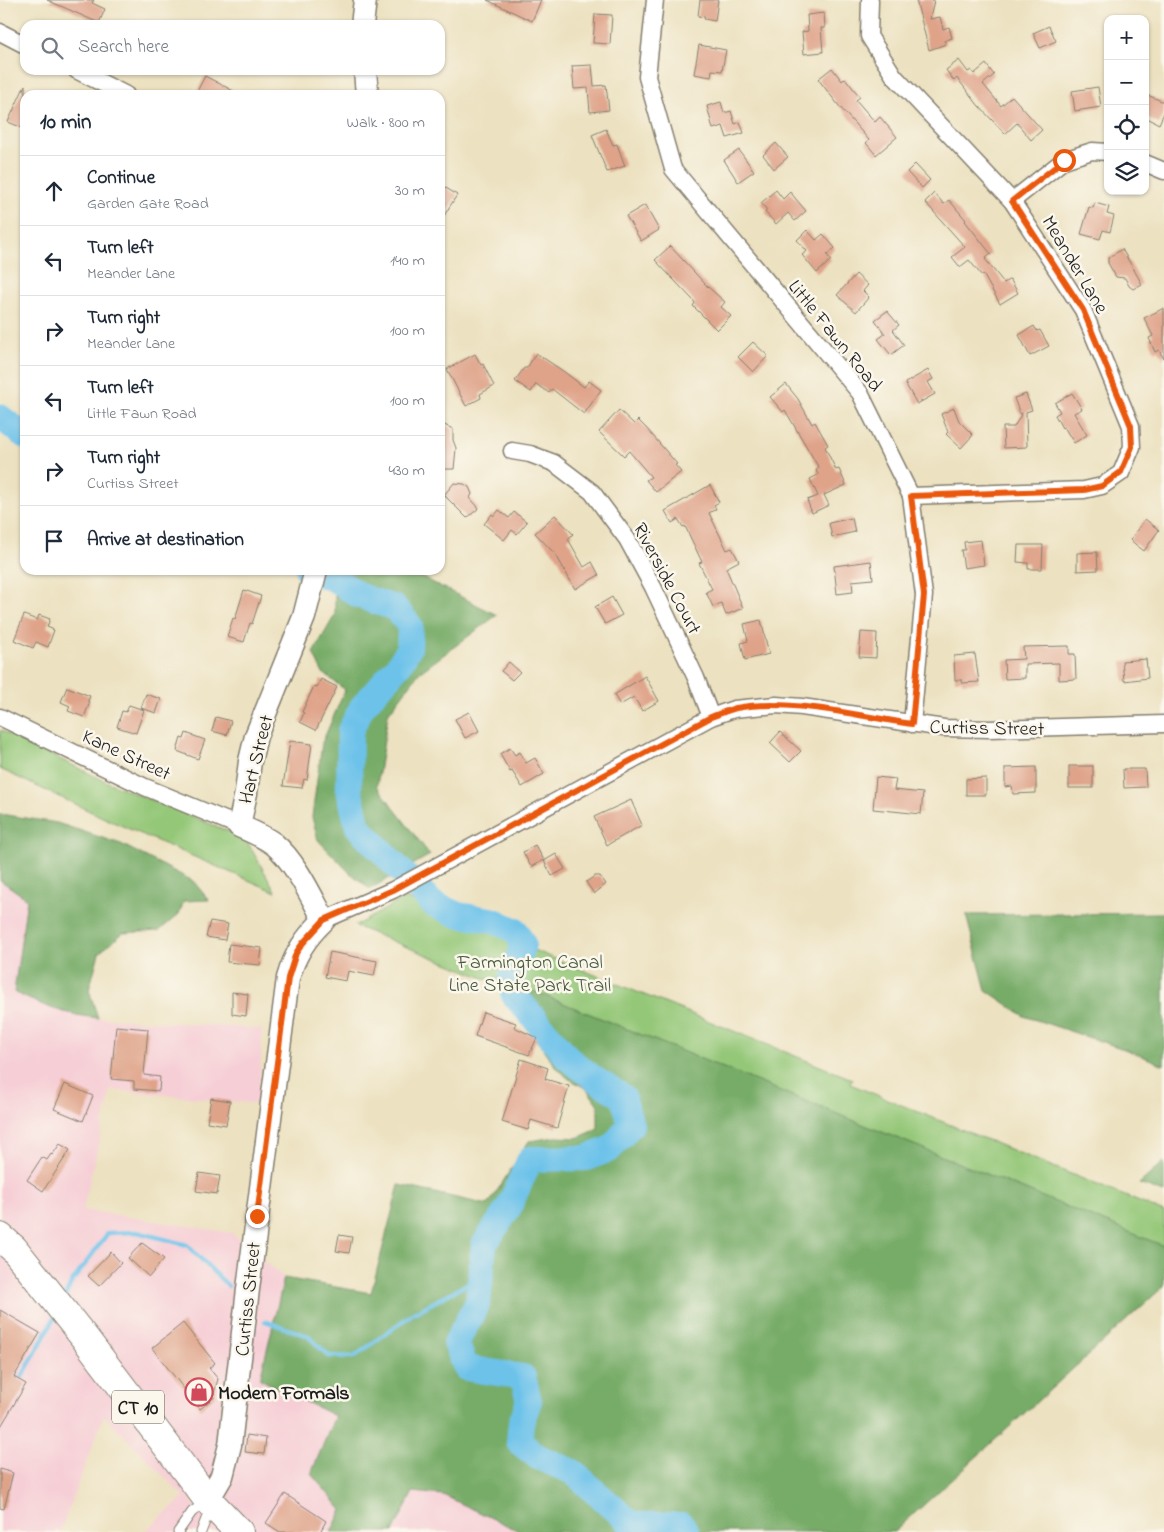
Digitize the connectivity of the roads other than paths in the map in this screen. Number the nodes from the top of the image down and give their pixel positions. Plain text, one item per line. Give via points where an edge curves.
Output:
1 (365, 0) edge
2 (655, 0) edge
3 (870, 0) edge
4 (363, 20) edge
5 (0, 32) edge
6 (20, 42) edge
7 (86, 75) edge
8 (365, 75) edge
9 (116, 90) edge
10 (367, 90) edge
11 (1104, 152) edge
12 (1149, 165) edge
13 (1164, 171) edge
14 (1012, 201) junction
15 (512, 452) dead end
16 (911, 496) junction
17 (314, 579) edge
18 (0, 717) edge
19 (711, 717) junction
20 (912, 724) junction
21 (1164, 724) edge
22 (239, 826) junction
23 (324, 920) junction
24 (0, 1237) edge
25 (208, 1500) junction
26 (178, 1532) edge
27 (201, 1532) edge
28 (238, 1532) edge

1 - 4 street
2 - 16 street, Little Fawn Road via 647,77 673,169 860,393
3 - 14 street, Meander Lane via 868,36 894,76
5 - 6 street
7 - 9 street
8 - 10 street
11 - 14 street via 1092,151 1064,160
12 - 13 street
14 - 16 street, Meander Lane via 1083,310 1131,426 1132,447 1121,472 1102,486 1084,490
15 - 19 street, Riverside Court via 530,454 554,463 592,492 627,539 696,678
16 - 20 street, Little Fawn Road via 924,595
17 - 22 street, Hart Street via 291,653 256,736
18 - 22 street, Kane Street via 145,786
19 - 20 street, Curtiss Street via 734,709 776,705
19 - 23 street, Curtiss Street via 393,890
20 - 21 street, Curtiss Street via 989,729
22 - 23 street, Hart Street via 258,833 275,845 300,878
23 - 25 street, Curtiss Street via 300,948 288,978 230,1445 222,1476
24 - 25 highway, CT 10 via 14,1249 60,1307
25 - 26 lane via 192,1512
25 - 27 lane via 208,1514
25 - 28 highway, CT 10

